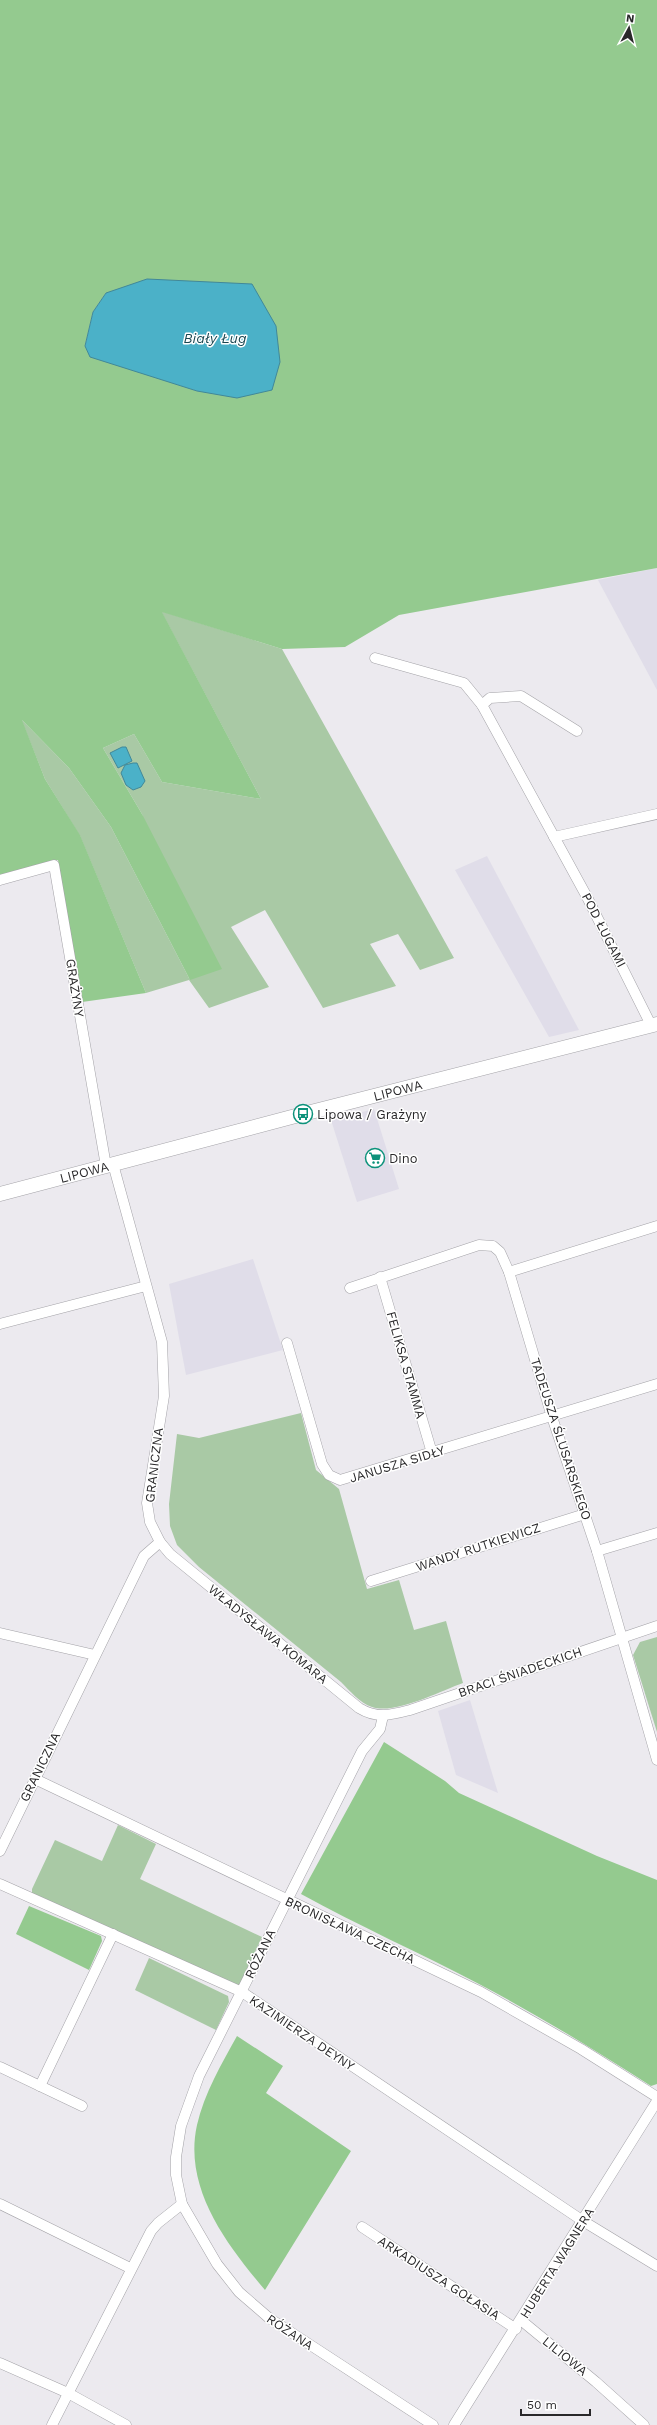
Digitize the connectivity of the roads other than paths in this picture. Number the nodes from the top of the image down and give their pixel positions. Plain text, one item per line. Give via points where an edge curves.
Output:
1 (375, 658) dead end
2 (482, 705) junction
3 (577, 731) dead end
4 (657, 814) edge
5 (554, 837) junction
6 (0, 880) edge
7 (654, 1025) edge
8 (110, 1165) junction
9 (0, 1194) edge
10 (657, 1226) edge
11 (509, 1272) junction
12 (380, 1277) junction
13 (146, 1286) junction
14 (350, 1288) dead end
15 (0, 1324) edge
16 (287, 1343) dead end
17 (657, 1384) edge
18 (552, 1417) junction
19 (432, 1453) junction
20 (585, 1514) junction
21 (657, 1533) edge
22 (160, 1542) junction
23 (597, 1551) junction
24 (371, 1581) dead end
25 (657, 1626) edge
26 (0, 1633) edge
27 (622, 1637) junction
28 (95, 1654) junction
29 (383, 1716) junction
30 (657, 1760) edge
31 (34, 1779) junction
32 (0, 1851) edge
33 (0, 1884) edge
34 (287, 1900) junction
35 (113, 1934) junction
36 (242, 1992) junction
37 (0, 2067) edge
38 (40, 2086) junction
39 (657, 2097) edge
40 (657, 2100) edge
41 (82, 2106) dead end
42 (0, 2204) edge
43 (182, 2204) junction
44 (583, 2221) junction
45 (362, 2227) dead end
46 (657, 2266) edge
47 (130, 2268) junction
48 (519, 2325) junction
49 (0, 2363) edge
50 (68, 2393) junction
51 (52, 2425) edge
52 (126, 2425) edge
53 (433, 2425) edge
54 (454, 2425) edge
55 (644, 2425) edge

1 - 2 street, POD ŁUGAMI via 464,683
2 - 3 street via 490,698 521,696
2 - 5 street, POD ŁUGAMI
4 - 5 street
5 - 7 street, POD ŁUGAMI
6 - 8 street, GRAŻYNY via 54,865
7 - 8 main road, LIPOWA
8 - 9 main road, LIPOWA
8 - 13 street, GRANICZNA
10 - 11 street
11 - 12 street, TADEUSZA ŚLUSARSKIEGO via 500,1252 493,1246 478,1246
11 - 18 street, TADEUSZA ŚLUSARSKIEGO
12 - 14 street
12 - 19 street, FELIKSA STAMMA
13 - 15 street
13 - 22 street, GRANICZNA via 162,1342 164,1364 164,1396 147,1503 150,1522
16 - 19 street, JANUSZA SIDŁY via 322,1464 329,1475 347,1480
17 - 18 street, JANUSZA SIDŁY
18 - 19 street, JANUSZA SIDŁY
18 - 20 street, TADEUSZA ŚLUSARSKIEGO
20 - 23 street, TADEUSZA ŚLUSARSKIEGO
20 - 24 street, WANDY RUTKIEWICZ
21 - 23 street
22 - 28 street, GRANICZNA via 144,1556
22 - 29 street, WŁADYSŁAWA KOMARA via 170,1554 349,1701 370,1714
23 - 27 street, TADEUSZA ŚLUSARSKIEGO
25 - 27 street, BRACI ŚNIADECKICH
26 - 28 street
27 - 29 street, BRACI ŚNIADECKICH via 410,1710
27 - 30 street, TADEUSZA ŚLUSARSKIEGO
28 - 31 street, GRANICZNA
29 - 34 street, RÓŻANA via 380,1729 362,1751
31 - 32 street, GRANICZNA
31 - 34 street, BRONISŁAWA CZECHA
33 - 35 street, KAZIMIERZA DEYNY
34 - 36 street, RÓŻANA
34 - 39 street, BRONISŁAWA CZECHA via 481,1992 581,2049
35 - 36 street, KAZIMIERZA DEYNY
35 - 38 street
36 - 43 street, RÓŻANA via 198,2076 185,2110 176,2166
36 - 44 street, KAZIMIERZA DEYNY
37 - 38 street
38 - 41 street
40 - 44 street, HUBERTA WAGNERA
42 - 47 street
43 - 47 street via 158,2223
43 - 53 street, RÓŻANA via 217,2264 252,2304 283,2329
44 - 46 street
44 - 48 street, HUBERTA WAGNERA
45 - 48 street, ARKADIUSZA GOŁASIA
47 - 50 street
48 - 54 street, HUBERTA WAGNERA
48 - 55 street, LILIOWA via 596,2382
49 - 50 street
50 - 51 street
50 - 52 street

